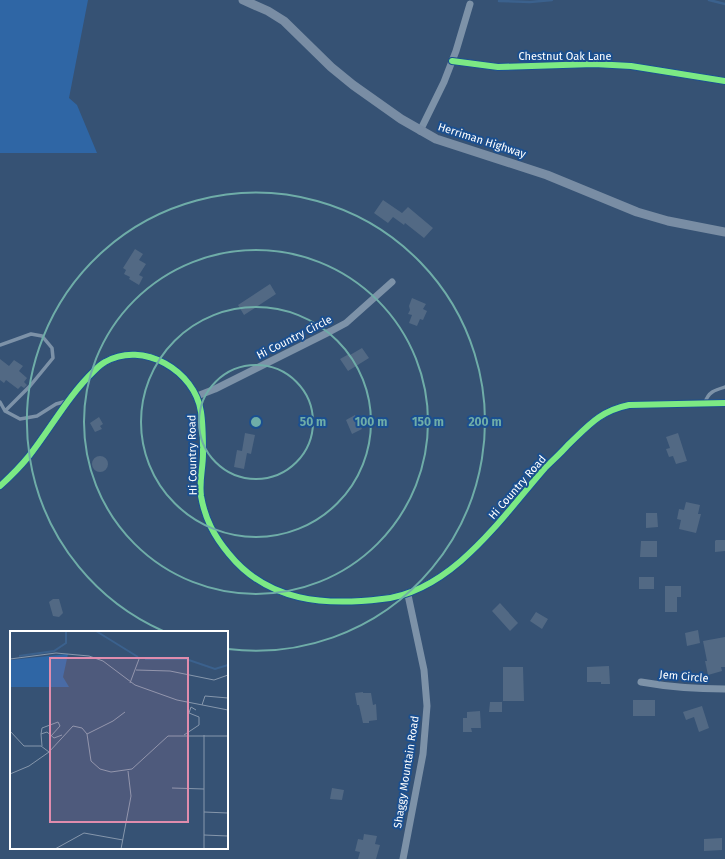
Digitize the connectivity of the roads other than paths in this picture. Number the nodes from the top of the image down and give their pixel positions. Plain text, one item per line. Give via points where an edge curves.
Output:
1 (243, 0) edge
2 (470, 4) dead end
3 (452, 61) junction
4 (725, 81) edge
5 (420, 131) junction
6 (725, 232) edge
7 (392, 282) dead end
8 (0, 346) edge
9 (725, 387) edge
10 (197, 396) junction
11 (68, 401) junction
12 (0, 402) edge
13 (705, 403) junction
14 (725, 403) edge
15 (5, 411) junction
16 (0, 486) edge
17 (408, 595) junction
18 (641, 682) dead end
19 (725, 689) edge
20 (403, 859) edge

1 - 5 main road, Herriman Highway via 268,10 284,21 341,76 382,107
2 - 3 street
3 - 4 street, Chestnut Oak Lane via 498,67 594,64 631,66
3 - 5 street
5 - 6 main road, Herriman Highway via 450,144 547,175 637,212
7 - 10 street, Hi Country Circle via 346,323 331,332
8 - 15 lane via 31,334 42,336 52,348 53,358
9 - 13 lane via 714,390
10 - 11 street, Hi Country Road via 183,375 152,358 134,355 104,362
10 - 17 street, Hi Country Road via 201,410 203,455 200,478 205,512 218,541 234,561 260,582 298,597 339,601 383,600
11 - 15 lane via 56,404 37,416 20,419
11 - 16 street, Hi Country Road via 28,458
12 - 15 lane
13 - 14 street, Hi Country Road
13 - 17 street, Hi Country Road via 629,405 596,417 460,562
17 - 20 street, Shaggy Mountain Road via 424,670 427,706 421,762
18 - 19 street, Jem Circle via 670,687

